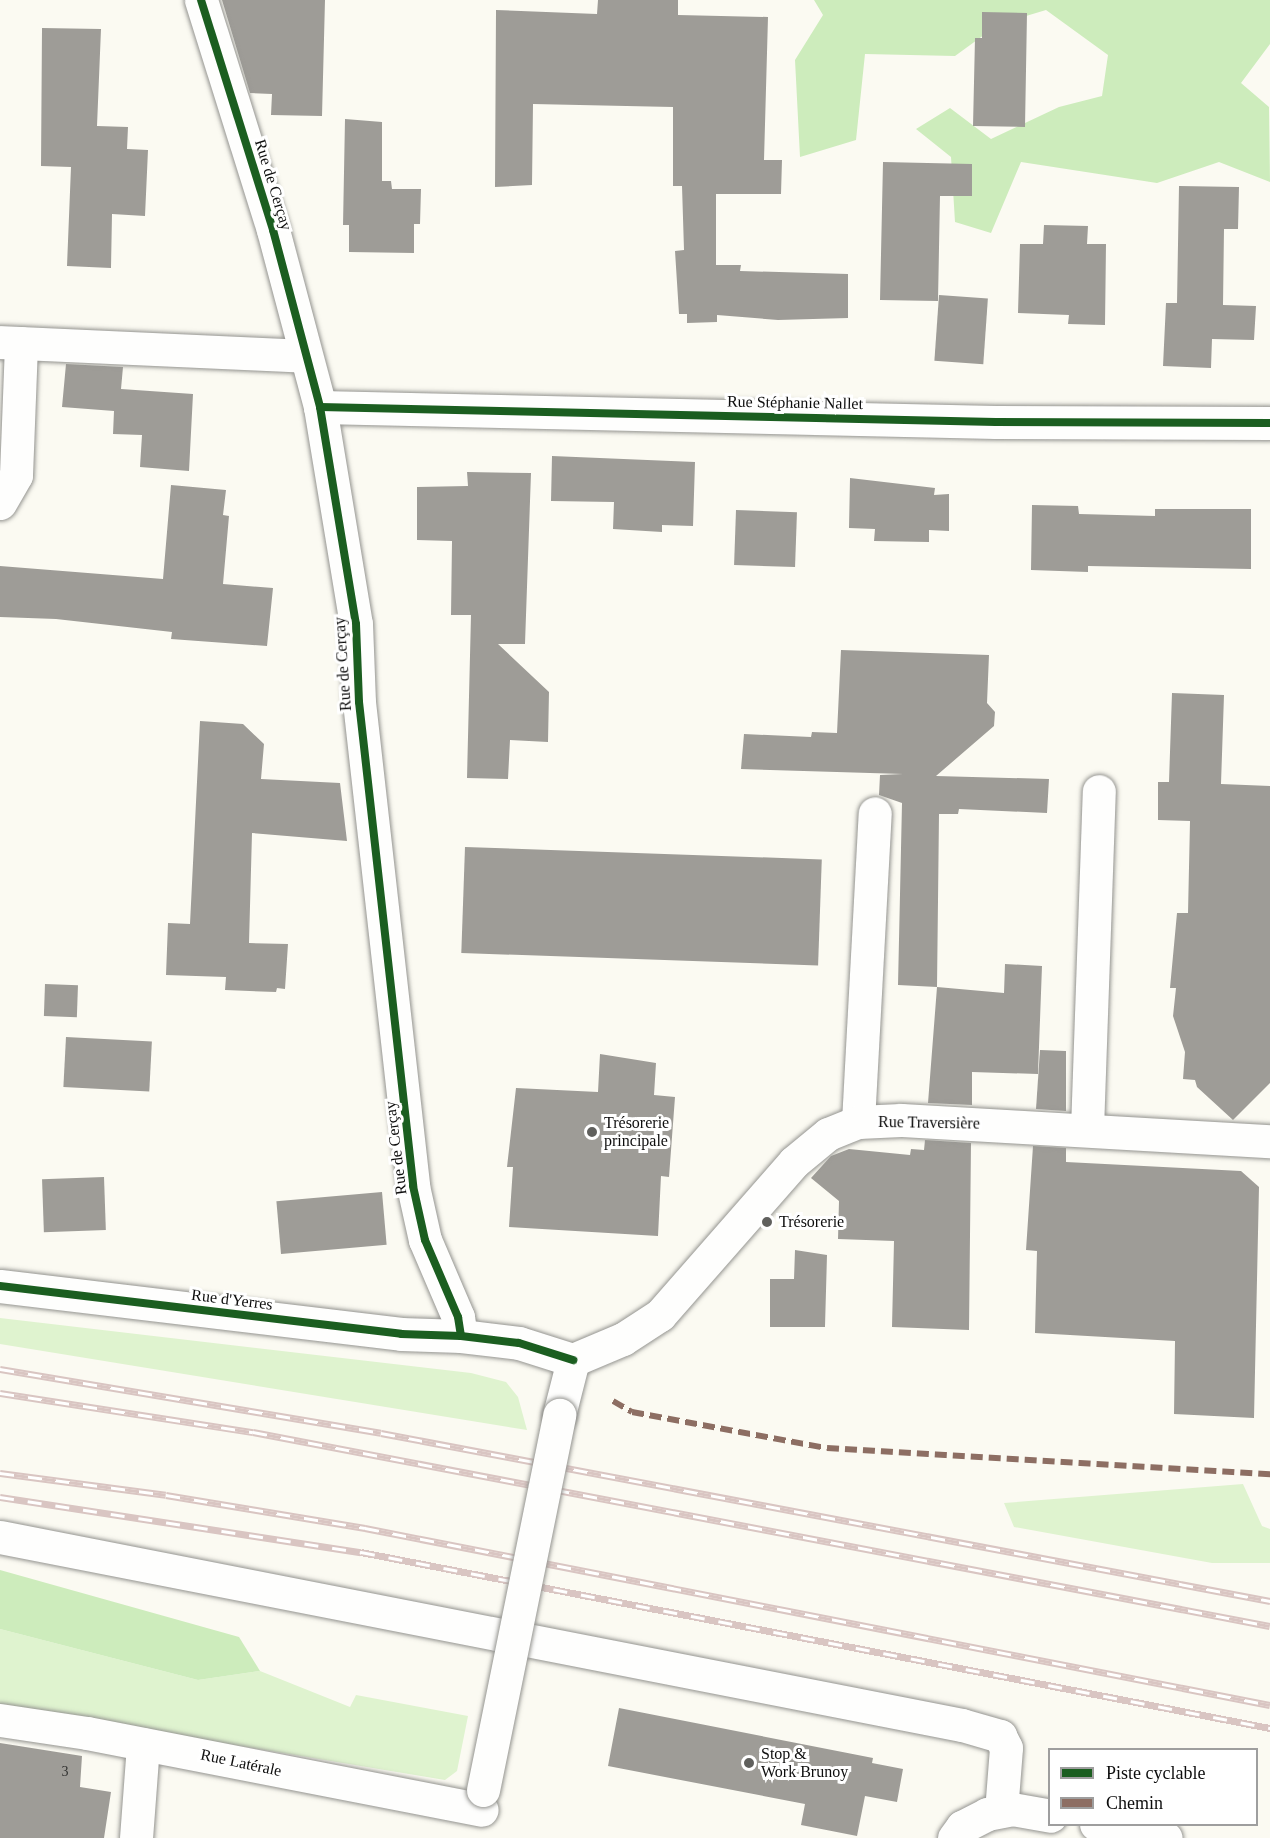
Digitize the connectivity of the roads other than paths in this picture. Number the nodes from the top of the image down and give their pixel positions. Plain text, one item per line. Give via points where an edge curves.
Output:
1 (201, 0) edge
2 (10, 343) edge
3 (306, 356) junction
4 (320, 407) junction
5 (1270, 423) edge
6 (0, 503) edge
7 (1099, 791) dead end
8 (875, 813) dead end
9 (858, 1122) junction
10 (1087, 1130) junction
11 (1270, 1141) edge
12 (0, 1286) edge
13 (461, 1335) junction
14 (573, 1360) junction
15 (0, 1537) edge
16 (0, 1720) edge
17 (143, 1744) junction
18 (1002, 1811) junction
19 (483, 1813) edge
20 (1048, 1816) edge
21 (1106, 1826) edge
22 (136, 1838) edge
23 (954, 1838) edge
24 (1166, 1838) edge

1 - 3 street, Rue de Cerçay via 273,230
2 - 3 street
2 - 6 street via 16,475
3 - 4 street, Rue de Cerçay
4 - 5 street, Rue Stéphanie Nallet via 996,422
4 - 13 street, Rue de Cerçay via 356,624 359,702 413,1186 425,1240 458,1317
7 - 10 street
8 - 9 street
9 - 10 street, Rue Traversière via 901,1120
9 - 14 street, Rue Traversière via 828,1134 794,1162 660,1315 623,1339
10 - 11 street, Rue Traversière
12 - 13 street, Rue d'Yerres via 401,1334
13 - 14 street, Rue d'Yerres via 519,1343
14 - 19 street, bridge via 559,1415
15 - 18 street via 962,1725 1000,1736 1006,1748
16 - 17 street, Rue Latérale
17 - 19 street, Rue Latérale
17 - 22 street
18 - 20 street
18 - 23 street via 962,1827
21 - 24 street

